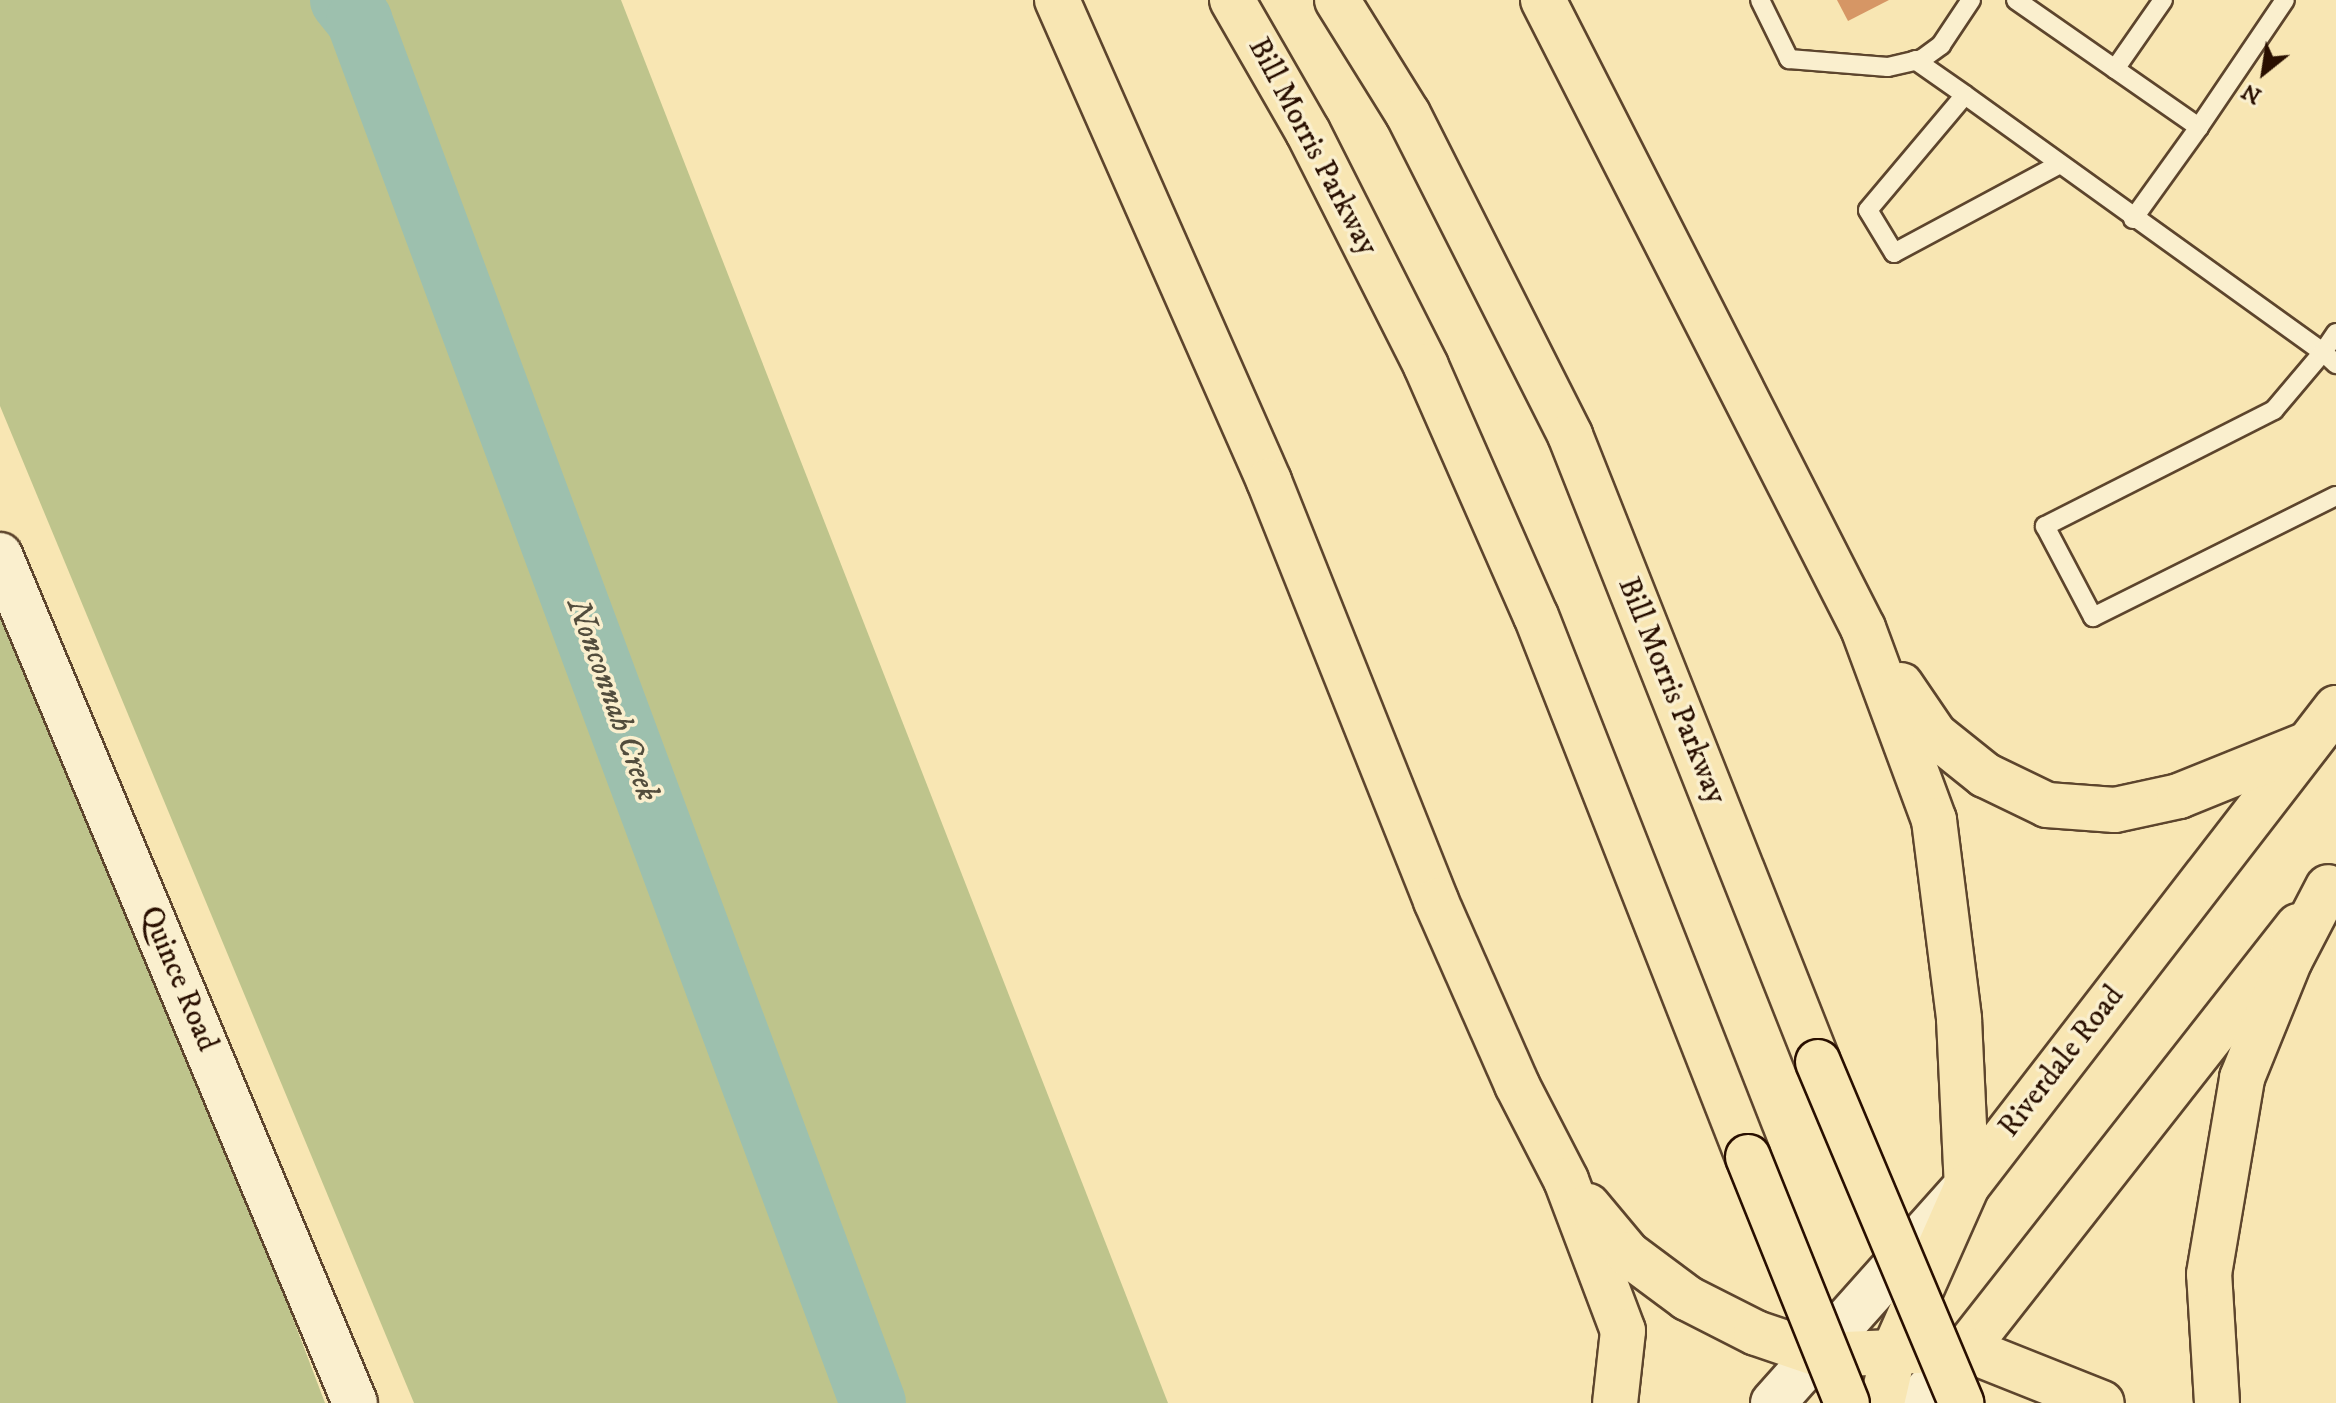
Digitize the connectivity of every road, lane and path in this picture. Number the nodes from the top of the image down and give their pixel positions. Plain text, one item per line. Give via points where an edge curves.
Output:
1 (1057, 0) edge
2 (1232, 0) edge
3 (1337, 0) edge
4 (1543, 0) edge
5 (1760, 0) edge
6 (1971, 0) edge
7 (2016, 0) edge
8 (2163, 0) edge
9 (2285, 0) edge
10 (2035, 6) edge
11 (1915, 60) junction
12 (2115, 69) junction
13 (1965, 95) junction
14 (2199, 127) junction
15 (2058, 165) junction
16 (2133, 219) junction
17 (2336, 333) edge
18 (2329, 358) edge
19 (2336, 496) edge
20 (0, 555) edge
21 (1863, 628) junction
22 (2336, 708) edge
23 (2308, 744) junction
24 (2332, 882) edge
25 (1566, 1180) junction
26 (1967, 1186) junction
27 (1966, 1349) junction
28 (1894, 1351) junction
29 (1821, 1355) junction
30 (355, 1403) edge
31 (1615, 1403) edge
32 (1773, 1403) edge
33 (1847, 1403) edge
34 (1882, 1403) edge
35 (1916, 1403) edge
36 (1961, 1403) edge
37 (2102, 1403) edge
38 (2217, 1403) edge

1 - 25 main road via 1269,481 1436,901 1517,1085
2 - 33 main road, Bill Morris Parkway, bridge via 1308,132 1432,380 1536,616
3 - 36 main road, Bill Morris Parkway, bridge via 1408,114 1570,435 1818,1062
4 - 21 main road
5 - 11 lane via 1789,59 1888,67
6 - 11 lane via 1941,45
7 - 10 lane
8 - 12 lane
9 - 14 lane
10 - 12 lane
11 - 13 lane
12 - 14 lane
13 - 15 lane
13 - 15 lane via 1868,210 1894,253
14 - 16 lane
15 - 16 lane
16 - 18 lane
17 - 18 lane
18 - 19 lane via 2274,410 2045,526 2093,617
20 - 30 main road, Quince Road
21 - 23 main road via 1935,735 1985,775 2047,805 2115,810 2179,796
21 - 26 main road via 1934,820 1959,1019
22 - 23 main road, Riverdale Road
23 - 26 main road, Riverdale Road
24 - 27 main road
24 - 38 main road via 2290,960 2242,1078 2209,1274
25 - 29 main road via 1628,1254 1687,1298 1756,1333
25 - 31 main road via 1623,1331
26 - 28 main road
26 - 29 main road, Riverdale Road
27 - 28 main road
27 - 35 main road
27 - 37 main road
28 - 29 main road
28 - 34 main road
29 - 32 main road, Riverdale Road

